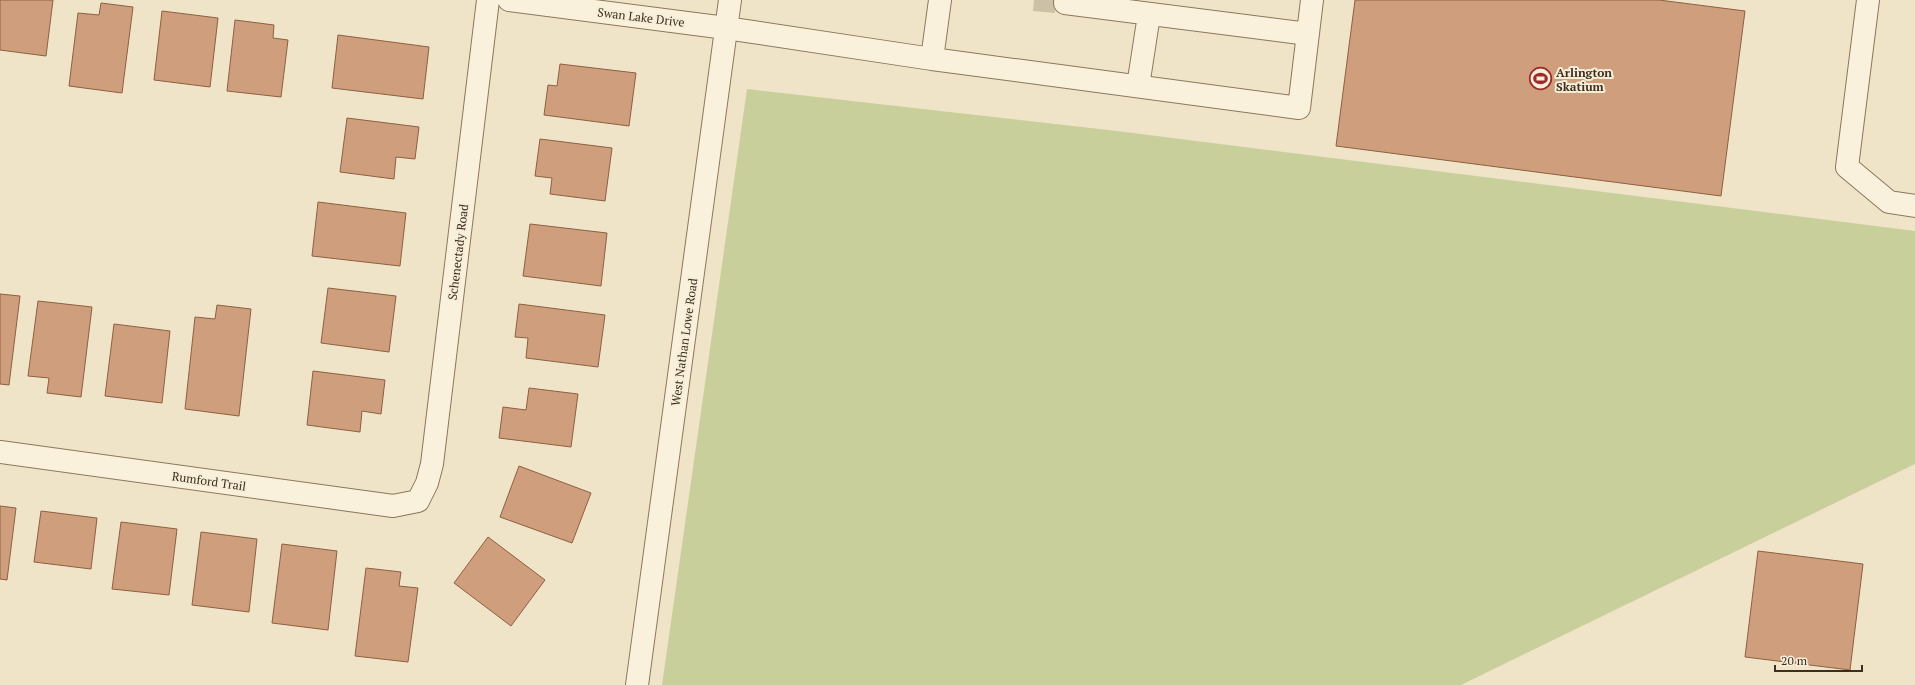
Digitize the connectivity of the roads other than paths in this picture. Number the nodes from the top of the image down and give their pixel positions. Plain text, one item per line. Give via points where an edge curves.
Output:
1 (488, 0) edge
2 (509, 0) edge
3 (730, 0) edge
4 (940, 0) edge
5 (1312, 0) edge
6 (1868, 0) edge
7 (1065, 4) dead end
8 (1149, 14) junction
9 (726, 28) junction
10 (1308, 34) junction
11 (932, 59) junction
12 (1138, 86) junction
13 (1915, 206) edge
14 (0, 452) edge
15 (418, 502) joint
16 (637, 685) edge

1 - 15 street, Schenectady Road via 432,464
2 - 9 street, Swan Lake Drive
3 - 9 street, West Nathan Lowe Road
4 - 11 street
5 - 10 street
6 - 13 street via 1848,167 1889,202
7 - 8 street
8 - 10 street
8 - 12 street
9 - 11 street, Swan Lake Drive
9 - 16 street, West Nathan Lowe Road
10 - 12 street, Swan Lake Drive via 1299,108
11 - 12 street, Swan Lake Drive
14 - 15 street, Rumford Trail via 393,506

